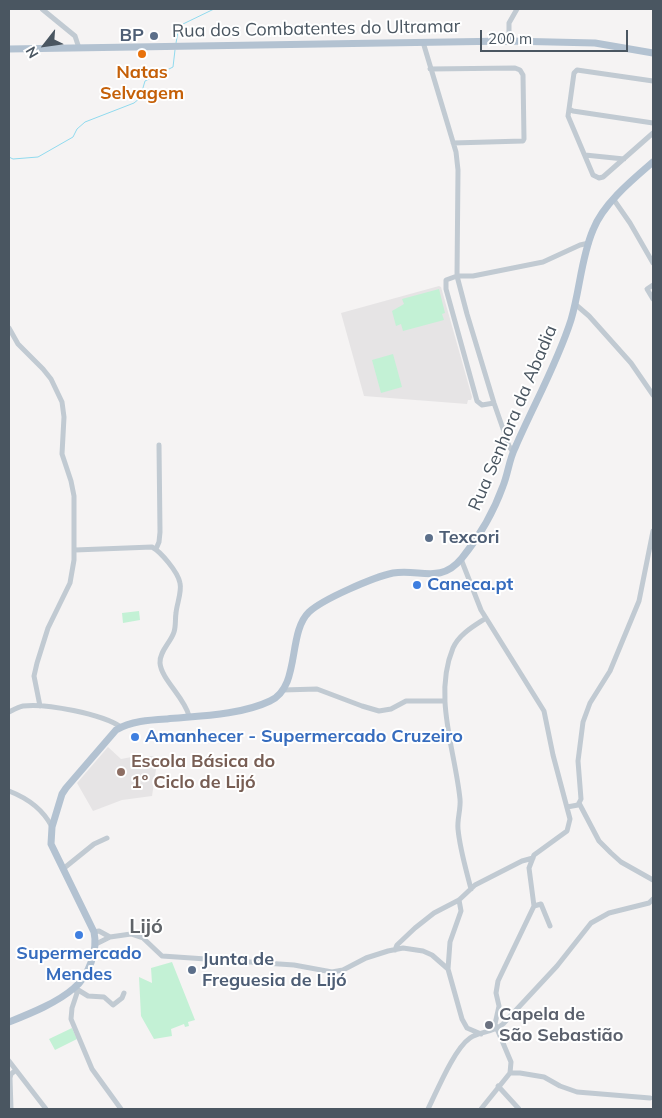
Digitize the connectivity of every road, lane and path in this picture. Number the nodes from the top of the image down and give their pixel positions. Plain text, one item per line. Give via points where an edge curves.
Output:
1 (42, 9) edge
2 (517, 9) edge
3 (509, 41) junction
4 (423, 42) junction
5 (79, 48) junction
6 (9, 50) edge
7 (653, 53) edge
8 (430, 69) junction
9 (653, 81) edge
10 (569, 109) junction
11 (653, 124) edge
12 (653, 133) edge
13 (453, 143) junction
14 (585, 155) junction
15 (624, 159) junction
16 (653, 162) edge
17 (614, 200) junction
18 (589, 243) junction
19 (653, 263) edge
20 (457, 276) junction
21 (653, 285) edge
22 (653, 299) edge
23 (575, 304) junction
24 (9, 328) edge
25 (653, 395) edge
26 (494, 403) junction
27 (159, 445) dead end
28 (513, 452) junction
29 (653, 531) edge
30 (156, 549) junction
31 (75, 550) junction
32 (461, 558) junction
33 (486, 618) junction
34 (283, 690) junction
35 (445, 701) junction
36 (40, 706) junction
37 (9, 712) edge
38 (189, 716) junction
39 (121, 727) junction
40 (9, 791) edge
41 (579, 803) junction
42 (566, 807) junction
43 (52, 828) junction
44 (107, 838) dead end
45 (533, 858) junction
46 (63, 869) junction
47 (653, 880) edge
48 (472, 888) junction
49 (653, 899) edge
50 (459, 900) junction
51 (534, 906) junction
52 (550, 926) dead end
53 (94, 932) junction
54 (110, 937) junction
55 (96, 944) junction
56 (395, 950) junction
57 (448, 969) junction
58 (75, 988) junction
59 (124, 993) dead end
60 (9, 1022) edge
61 (467, 1028) junction
62 (496, 1030) junction
63 (481, 1034) junction
64 (465, 1043) junction
65 (9, 1061) edge
66 (16, 1070) junction
67 (510, 1073) junction
68 (498, 1086) junction
69 (650, 1098) dead end
70 (11, 1109) edge
71 (46, 1109) edge
72 (120, 1109) edge
73 (428, 1109) edge
74 (481, 1109) edge
75 (519, 1109) edge

1 - 5 street via 75,36
2 - 3 street via 508,23
3 - 4 main road, Rua dos Combatentes do Ultramar
3 - 7 main road, Rua dos Combatentes do Ultramar via 595,43
4 - 5 main road, Rua dos Combatentes do Ultramar
4 - 8 street
5 - 6 main road, Rua dos Combatentes do Ultramar
8 - 13 street
8 - 13 street via 515,68 523,75 523,141
9 - 10 street via 577,70
10 - 11 street
10 - 14 street via 568,116
12 - 15 street
13 - 20 street via 458,170
14 - 15 street
14 - 15 street via 593,175 599,178
16 - 17 main road, Rua Senhora da Abadia
17 - 18 main road, Rua Senhora da Abadia via 596,224
17 - 19 street
18 - 20 street via 543,262 473,276
18 - 23 main road, Rua Senhora da Abadia
20 - 26 street
20 - 26 street via 446,280 446,289 477,401
21 - 22 street via 647,289
23 - 25 street via 631,363
23 - 28 main road, Rua Senhora da Abadia
24 - 31 street via 18,344 44,369 62,402 62,454 74,496
26 - 28 street
27 - 30 street via 160,532
28 - 32 main road, Rua Senhora da Abadia via 502,489 483,526
29 - 41 street via 639,601 610,671 590,702 583,722 578,761
30 - 31 street via 152,546
30 - 38 street via 180,583 174,631 160,664
31 - 36 street via 70,582 48,628 34,676
32 - 33 street
32 - 34 main road, Rua Senhora da Abadia via 455,565 434,575 400,573 380,577 315,607 302,624
33 - 35 street via 466,631 453,647
33 - 42 street via 544,711
34 - 35 street via 317,689 379,711 406,701
34 - 38 main road via 272,701 256,707
35 - 48 street via 460,801 458,828
36 - 37 street via 21,706
36 - 39 street via 101,718
38 - 39 main road
39 - 43 main road via 66,788
40 - 43 street via 41,810
41 - 42 street
41 - 47 street via 599,841 621,862
42 - 45 street via 570,819 567,832
43 - 46 main road via 51,844
44 - 46 street via 94,844
45 - 48 street via 502,870
45 - 51 street via 529,868
46 - 53 main road
48 - 50 street
49 - 62 street via 608,913 591,923 557,966
50 - 56 street via 434,913
50 - 57 street via 461,911 450,942
51 - 52 street via 541,904
51 - 62 street via 498,981 496,993 500,1006
53 - 54 street
53 - 55 main road
54 - 55 street
54 - 56 street via 131,934 142,938 162,956 294,965 332,972
55 - 58 main road
56 - 57 street via 422,951
57 - 61 street
58 - 59 street via 88,996 104,997 113,1005
58 - 60 main road via 37,1011
58 - 72 street via 71,1019 92,1069
61 - 63 street
61 - 64 street
62 - 63 street
62 - 67 street via 511,1062
63 - 64 street
64 - 73 street
65 - 66 street
66 - 70 street via 10,1078
66 - 71 street
67 - 68 street
67 - 69 street via 544,1077 577,1092
68 - 74 street
68 - 75 street

